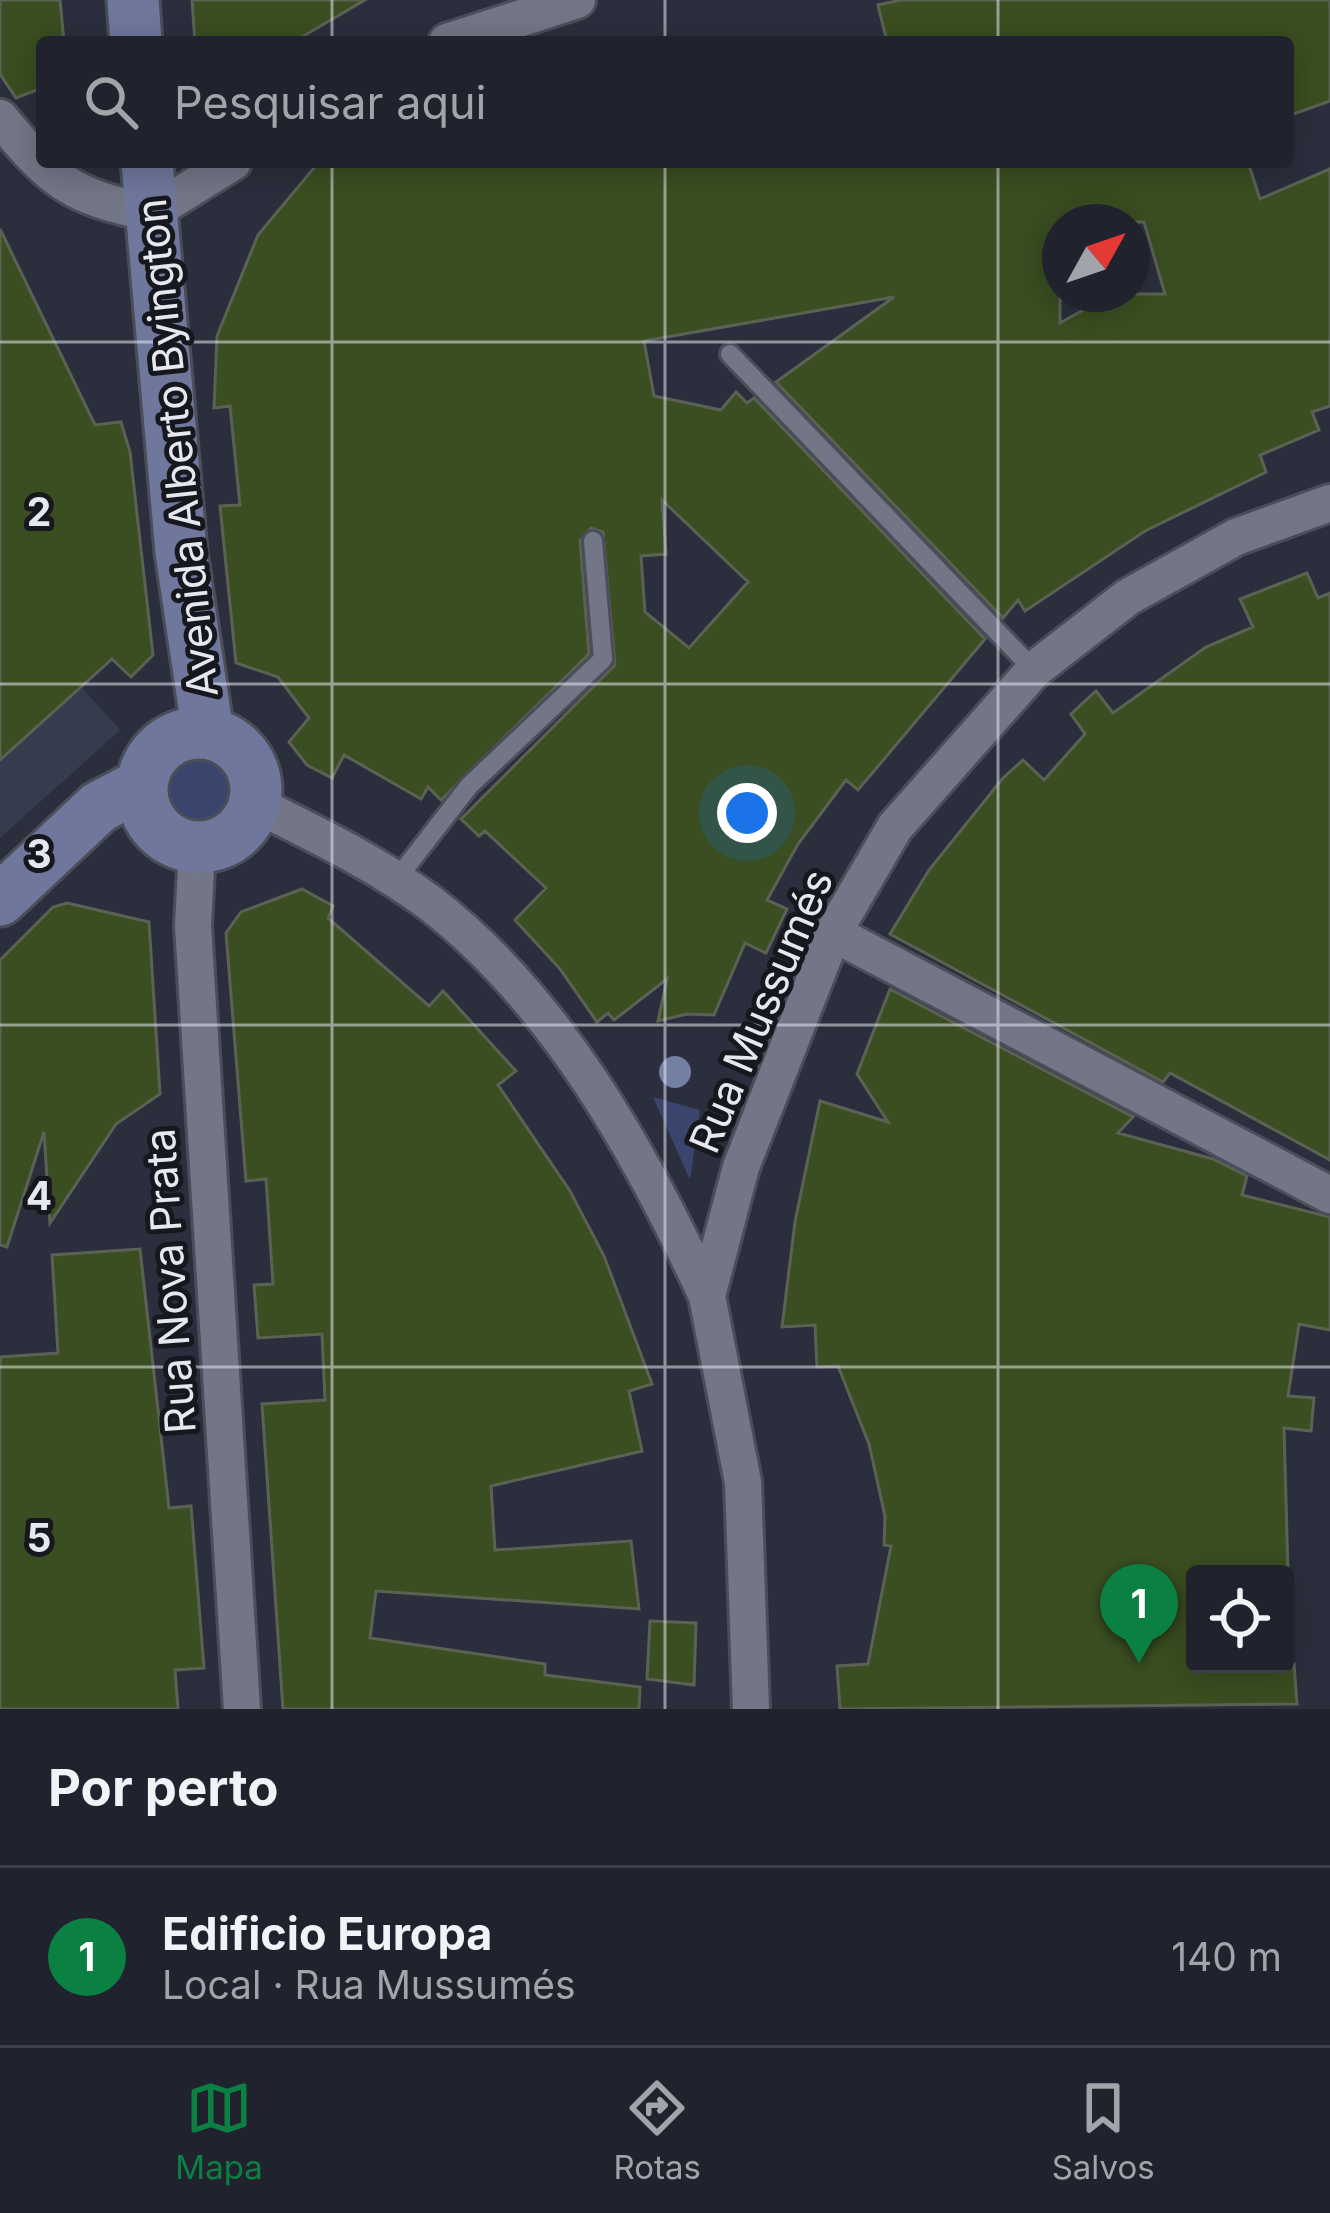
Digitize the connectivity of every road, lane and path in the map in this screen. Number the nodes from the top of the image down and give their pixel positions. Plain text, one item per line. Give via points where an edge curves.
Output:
1 (133, 0) edge
2 (577, 0) edge
3 (136, 36) edge
4 (466, 36) edge
5 (0, 118) edge
6 (36, 158) edge
7 (45, 168) edge
8 (147, 168) edge
9 (223, 168) edge
10 (151, 213) junction
11 (730, 354) dead end
12 (1330, 503) edge
13 (593, 541) dead end
14 (1034, 670) junction
15 (208, 733) junction
16 (141, 784) junction
17 (255, 804) junction
18 (197, 848) junction
19 (396, 880) junction
20 (0, 900) edge
21 (833, 933) junction
22 (1330, 1195) edge
23 (707, 1296) junction
24 (242, 1709) edge
25 (752, 1709) edge

1 - 3 street
2 - 4 street
5 - 6 street
7 - 10 street via 92,201
8 - 10 street, Avenida Alberto Byington
9 - 10 street
10 - 15 street, Avenida Alberto Byington via 181,552
11 - 14 lane
12 - 14 street, Rua Mussumés via 1236,537 1128,597
13 - 19 lane via 603,659 469,786
14 - 21 street, Rua Mussumés via 895,827
15 - 16 street via 171,739
15 - 17 street via 252,766
16 - 18 street via 163,835
16 - 20 street via 99,807
17 - 18 street via 234,837
17 - 19 street
18 - 24 street, Rua Nova Prata via 193,926
19 - 23 street via 473,941 595,1086 660,1195
21 - 22 street
21 - 23 street, Rua Mussumés via 740,1167
23 - 25 street, Rua Mussumés via 743,1482

